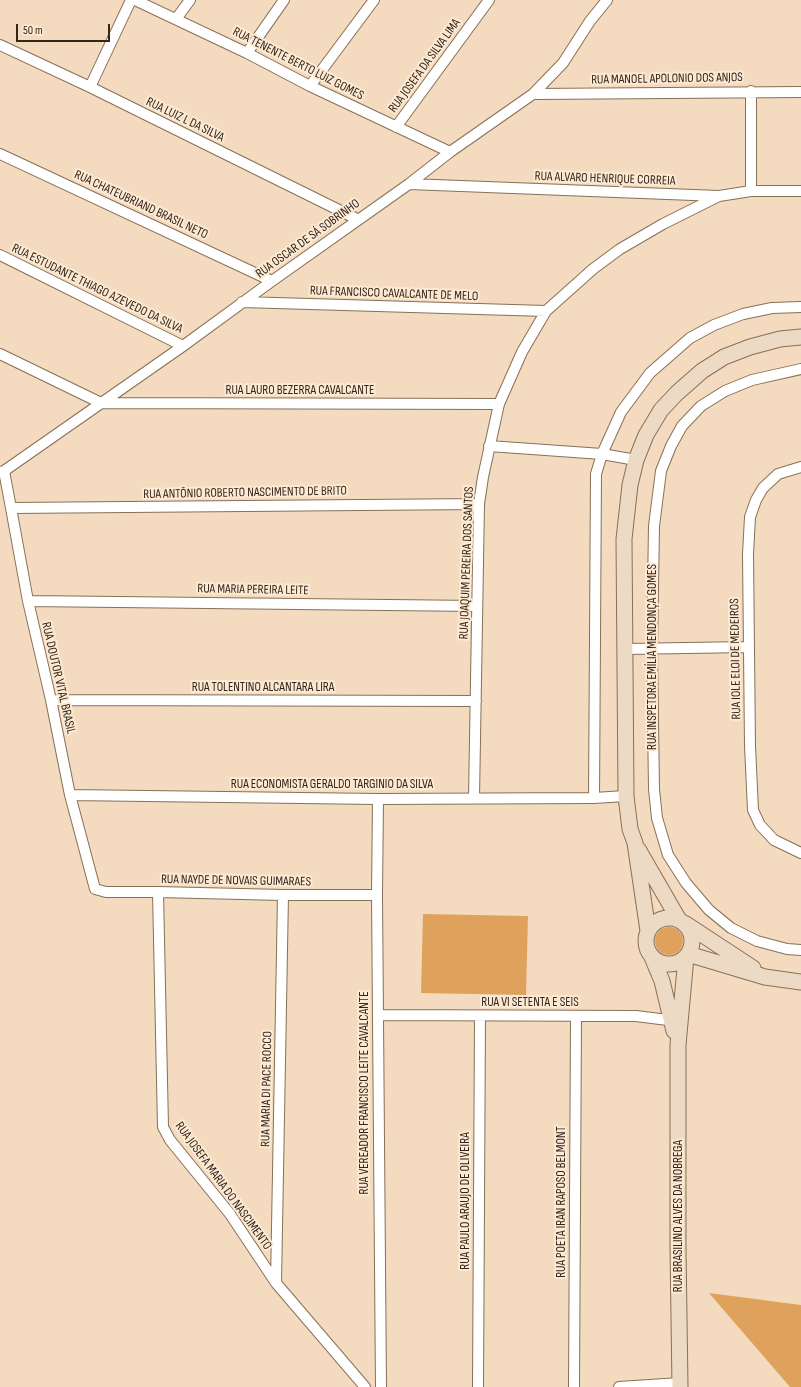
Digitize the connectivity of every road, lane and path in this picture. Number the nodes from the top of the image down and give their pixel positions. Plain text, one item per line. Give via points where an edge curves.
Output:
1 (131, 0) edge
2 (134, 0) edge
3 (190, 0) edge
4 (284, 0) edge
5 (374, 0) edge
6 (488, 0) edge
7 (607, 0) edge
8 (176, 19) junction
9 (0, 46) edge
10 (247, 53) junction
11 (310, 86) junction
12 (90, 87) junction
13 (751, 91) junction
14 (801, 92) edge
15 (533, 94) junction
16 (396, 127) junction
17 (450, 152) junction
18 (0, 154) edge
19 (409, 184) junction
20 (751, 191) junction
21 (801, 191) edge
22 (719, 196) junction
23 (357, 219) junction
24 (0, 255) edge
25 (272, 281) junction
26 (242, 302) junction
27 (801, 307) edge
28 (546, 311) junction
29 (801, 337) edge
30 (183, 346) junction
31 (0, 354) edge
32 (801, 369) edge
33 (101, 403) junction
34 (499, 404) junction
35 (489, 446) junction
36 (602, 454) junction
37 (636, 460) junction
38 (801, 467) edge
39 (2, 472) edge
40 (479, 504) junction
41 (11, 508) junction
42 (28, 601) junction
43 (478, 606) junction
44 (749, 647) junction
45 (624, 649) junction
46 (652, 650) junction
47 (51, 700) junction
48 (476, 701) junction
49 (70, 795) junction
50 (626, 796) junction
51 (474, 798) junction
52 (594, 798) junction
53 (378, 799) junction
54 (635, 843) junction
55 (801, 853) edge
56 (95, 889) joint
57 (158, 892) junction
58 (283, 895) junction
59 (377, 895) junction
60 (682, 922) junction
61 (648, 931) junction
62 (801, 950) edge
63 (687, 955) junction
64 (652, 957) junction
65 (765, 977) junction
66 (801, 982) edge
67 (379, 1016) junction
68 (480, 1016) junction
69 (576, 1017) junction
70 (676, 1025) junction
71 (276, 1282) junction
72 (680, 1385) edge
73 (365, 1387) edge
74 (381, 1387) edge
75 (478, 1387) edge
76 (574, 1387) edge
77 (619, 1387) edge

1 - 12 street
2 - 8 street, RUA TENENTE BERTO LUIZ GOMES
3 - 8 street
4 - 10 street
5 - 11 street
6 - 16 street, RUA JOSEFA DA SILVA LIMA
7 - 15 street, RUA OSCAR DE SÁ SOBRINHO via 563,62
8 - 10 street, RUA TENENTE BERTO LUIZ GOMES
9 - 12 street, RUA LUIZ L DA SILVA
10 - 11 street, RUA TENENTE BERTO LUIZ GOMES
11 - 16 street, RUA TENENTE BERTO LUIZ GOMES
12 - 23 street, RUA LUIZ L DA SILVA
13 - 14 street, RUA MANOEL APOLONIO DOS ANJOS
13 - 15 street, RUA MANOEL APOLONIO DOS ANJOS
13 - 20 street
15 - 17 street, RUA OSCAR DE SÁ SOBRINHO
16 - 17 street, RUA TENENTE BERTO LUIZ GOMES
17 - 19 street, RUA OSCAR DE SÁ SOBRINHO
18 - 25 street, RUA CHATEUBRIAND BRASIL NETO
19 - 22 street, RUA ALVARO HENRIQUE CORREIA
19 - 23 street, RUA OSCAR DE SÁ SOBRINHO
20 - 21 street, RUA ALVARO HENRIQUE CORREIA
20 - 22 street, RUA ALVARO HENRIQUE CORREIA
22 - 28 street, RUA JOAQUIM PEREIRA DOS SANTOS via 620,249 593,269
23 - 25 street, RUA OSCAR DE SÁ SOBRINHO
24 - 30 street, RUA ESTUDANTE THIAGO AZEVEDO DA SILVA
25 - 26 street, RUA OSCAR DE SÁ SOBRINHO
26 - 28 street, RUA FRANCISCO CAVALCANTE DE MELO
26 - 30 street, RUA OSCAR DE SÁ SOBRINHO
27 - 36 street via 772,308 743,314 690,338 650,373 622,412
28 - 34 street, RUA JOAQUIM PEREIRA DOS SANTOS via 522,352
29 - 37 main road, RUA INSPETORA EMÍLIA MENDONÇA GOMES via 750,346 724,357 702,372 676,393 662,410 646,435
30 - 33 street, RUA OSCAR DE SÁ SOBRINHO
31 - 33 street
32 - 46 street, RUA INSPETORA EMÍLIA MENDONÇA GOMES via 752,380 725,391 701,406 682,426 671,446 661,471 654,526
33 - 34 street, RUA LAURO BEZERRA CAVALCANTE
33 - 39 street, RUA OSCAR DE SÁ SOBRINHO
34 - 35 street, RUA JOAQUIM PEREIRA DOS SANTOS
35 - 36 street
35 - 40 street, RUA JOAQUIM PEREIRA DOS SANTOS
36 - 37 street
36 - 52 street via 596,474
37 - 45 main road, RUA INSPETORA EMÍLIA MENDONÇA GOMES via 630,485 624,539
38 - 44 street, RUA IOLE ELOI DE MEDEIROS via 778,474 763,488 750,518
39 - 41 street, RUA DOUTOR VITAL BRASIL
40 - 41 street, RUA ANTÔNIO ROBERTO NASCIMENTO DE BRITO
40 - 43 street, RUA JOAQUIM PEREIRA DOS SANTOS
41 - 42 street, RUA DOUTOR VITAL BRASIL
42 - 43 street, RUA MARIA PEREIRA LEITE
42 - 47 street, RUA DOUTOR VITAL BRASIL
43 - 48 street, RUA JOAQUIM PEREIRA DOS SANTOS
44 - 46 street
44 - 55 street, RUA IOLE ELOI DE MEDEIROS via 753,810 760,824 774,840
45 - 46 street
45 - 50 main road, RUA INSPETORA EMÍLIA MENDONÇA GOMES
46 - 62 street, RUA INSPETORA EMÍLIA MENDONÇA GOMES via 654,789 657,818 668,855 686,883 709,910 731,928 756,941
47 - 48 street, RUA TOLENTINO ALCANTARA LIRA
47 - 49 street, RUA DOUTOR VITAL BRASIL
48 - 51 street, RUA JOAQUIM PEREIRA DOS SANTOS
49 - 53 street, RUA ECONOMISTA GERALDO TARGINIO DA SILVA
49 - 56 street, RUA DOUTOR VITAL BRASIL
50 - 52 street
50 - 54 main road, RUA INSPETORA EMÍLIA MENDONÇA GOMES via 630,828
51 - 52 street, RUA ECONOMISTA GERALDO TARGINIO DA SILVA
51 - 53 street, RUA ECONOMISTA GERALDO TARGINIO DA SILVA
53 - 59 street, RUA VEREADOR FRANCISCO LEITE CAVALCANTE
54 - 60 main road, RUA INSPETORA EMÍLIA MENDONÇA GOMES
54 - 61 main road, RUA INSPETORA EMÍLIA MENDONÇA GOMES
56 - 57 street, RUA NAYDE DE NOVAIS GUIMARAES via 106,892
57 - 58 street, RUA NAYDE DE NOVAIS GUIMARAES
57 - 71 street, RUA JOSEFA MARIA DO NASCIMENTO via 164,1127 170,1140 230,1214
58 - 59 street, RUA NAYDE DE NOVAIS GUIMARAES
58 - 71 street, RUA MARIA DI PACE ROCCO
59 - 67 street, RUA VEREADOR FRANCISCO LEITE CAVALCANTE
60 - 61 main road via 674,918 661,919
60 - 63 main road via 690,931 692,941
60 - 65 main road, RUA INSPETORA EMÍLIA MENDONÇA GOMES
61 - 64 main road via 646,945
63 - 64 main road via 669,964
63 - 65 main road, RUA INSPETORA EMÍLIA MENDONÇA GOMES
63 - 70 main road, RUA BRASILINO ALVES DA NOBREGA
64 - 70 main road, RUA BRASILINO ALVES DA NOBREGA
65 - 66 main road, RUA INSPETORA EMÍLIA MENDONÇA GOMES
67 - 68 street, RUA VI SETENTA E SEIS
67 - 74 street, RUA VEREADOR FRANCISCO LEITE CAVALCANTE
68 - 69 street, RUA VI SETENTA E SEIS
68 - 75 street, RUA PAULO ARAUJO DE OLIVEIRA
69 - 70 street, RUA VI SETENTA E SEIS via 636,1016 668,1020
69 - 76 street, RUA POETA IRAN RAPOSO BELMONT
70 - 72 main road, RUA BRASILINO ALVES DA NOBREGA
71 - 73 street, RUA JOSEFA MARIA DO NASCIMENTO
72 - 77 street

